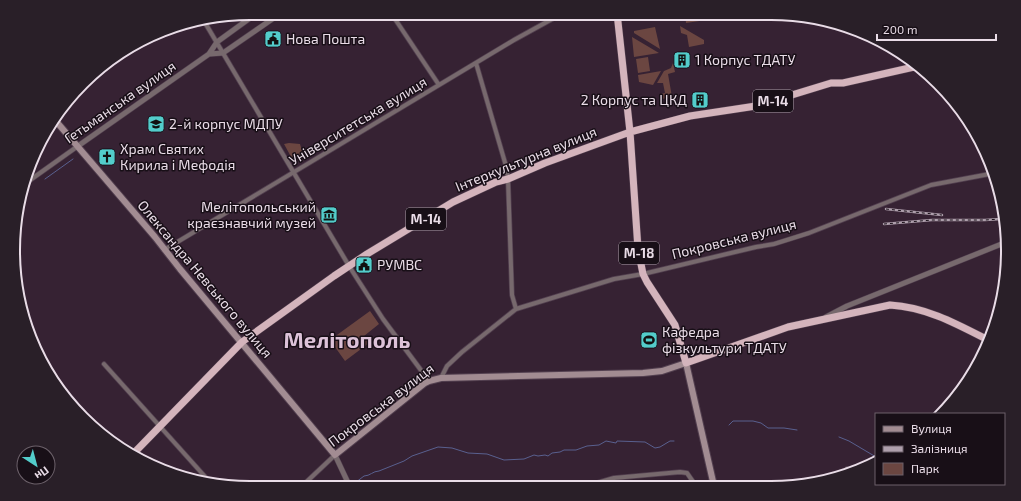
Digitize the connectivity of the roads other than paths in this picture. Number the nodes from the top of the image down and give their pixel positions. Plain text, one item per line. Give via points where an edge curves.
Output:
1 (247, 20) edge
2 (271, 20) edge
3 (396, 20) edge
4 (551, 20) edge
5 (618, 20) edge
6 (206, 24) edge
7 (217, 42) junction
8 (223, 53) junction
9 (209, 54) junction
10 (476, 63) junction
11 (911, 68) edge
12 (439, 85) junction
13 (58, 123) edge
14 (630, 132) junction
15 (78, 146) junction
16 (294, 172) junction
17 (988, 174) edge
18 (508, 178) junction
19 (31, 179) edge
20 (1001, 244) edge
21 (164, 250) junction
22 (348, 266) junction
23 (643, 274) junction
24 (516, 309) junction
25 (824, 319) junction
26 (984, 338) edge
27 (242, 342) junction
28 (686, 363) junction
29 (104, 364) dead end
30 (441, 378) junction
31 (429, 381) junction
32 (160, 426) junction
33 (136, 451) edge
34 (335, 455) junction
35 (205, 477) edge
36 (307, 481) edge
37 (347, 481) edge
38 (604, 481) edge
39 (692, 481) edge
40 (713, 481) edge

1 - 7 street, Гетьманська вулиця
2 - 8 street
3 - 12 street
4 - 10 street, Університетська вулиця
5 - 14 highway, М-18
6 - 7 street
7 - 8 street
7 - 9 street, Гетьманська вулиця
8 - 9 street
8 - 16 street
9 - 15 street, Гетьманська вулиця
10 - 12 street, Університетська вулиця
10 - 18 street
11 - 14 highway, Інтеркультурна вулиця / М-14 via 843,83 831,83 756,106 690,116
12 - 16 street, Університетська вулиця
13 - 15 main road, Олександра Невського вулиця
14 - 18 highway, Інтеркультурна вулиця / М-14
14 - 23 highway, М-18 via 638,249
15 - 19 street, Гетьманська вулиця
15 - 21 main road, Олександра Невського вулиця
16 - 21 street, Університетська вулиця
16 - 22 street
17 - 23 street, Покровська вулиця via 931,185 774,244
18 - 22 highway, Інтеркультурна вулиця / М-14 via 453,202
18 - 24 street via 512,295
20 - 25 street via 847,306
21 - 27 main road, Олександра Невського вулиця
22 - 27 highway, Інтеркультурна вулиця / М-14
22 - 31 street via 382,319
23 - 24 street, Покровська вулиця via 614,279
23 - 28 highway, М-18 via 675,325
24 - 30 street, Покровська вулиця via 462,352 447,366
25 - 26 highway via 890,305 906,306 940,316
25 - 28 highway via 773,332
27 - 32 highway, Інтеркультурна вулиця / М-14
27 - 34 main road, Олександра Невського вулиця
28 - 30 main road via 662,371 643,373
28 - 40 main road
29 - 32 street
30 - 31 main road, Покровська вулиця
31 - 34 main road, Покровська вулиця
32 - 33 highway, Інтеркультурна вулиця / М-14
32 - 35 street
34 - 36 street, Покровська вулиця
34 - 37 street
38 - 39 street via 674,472 687,474

